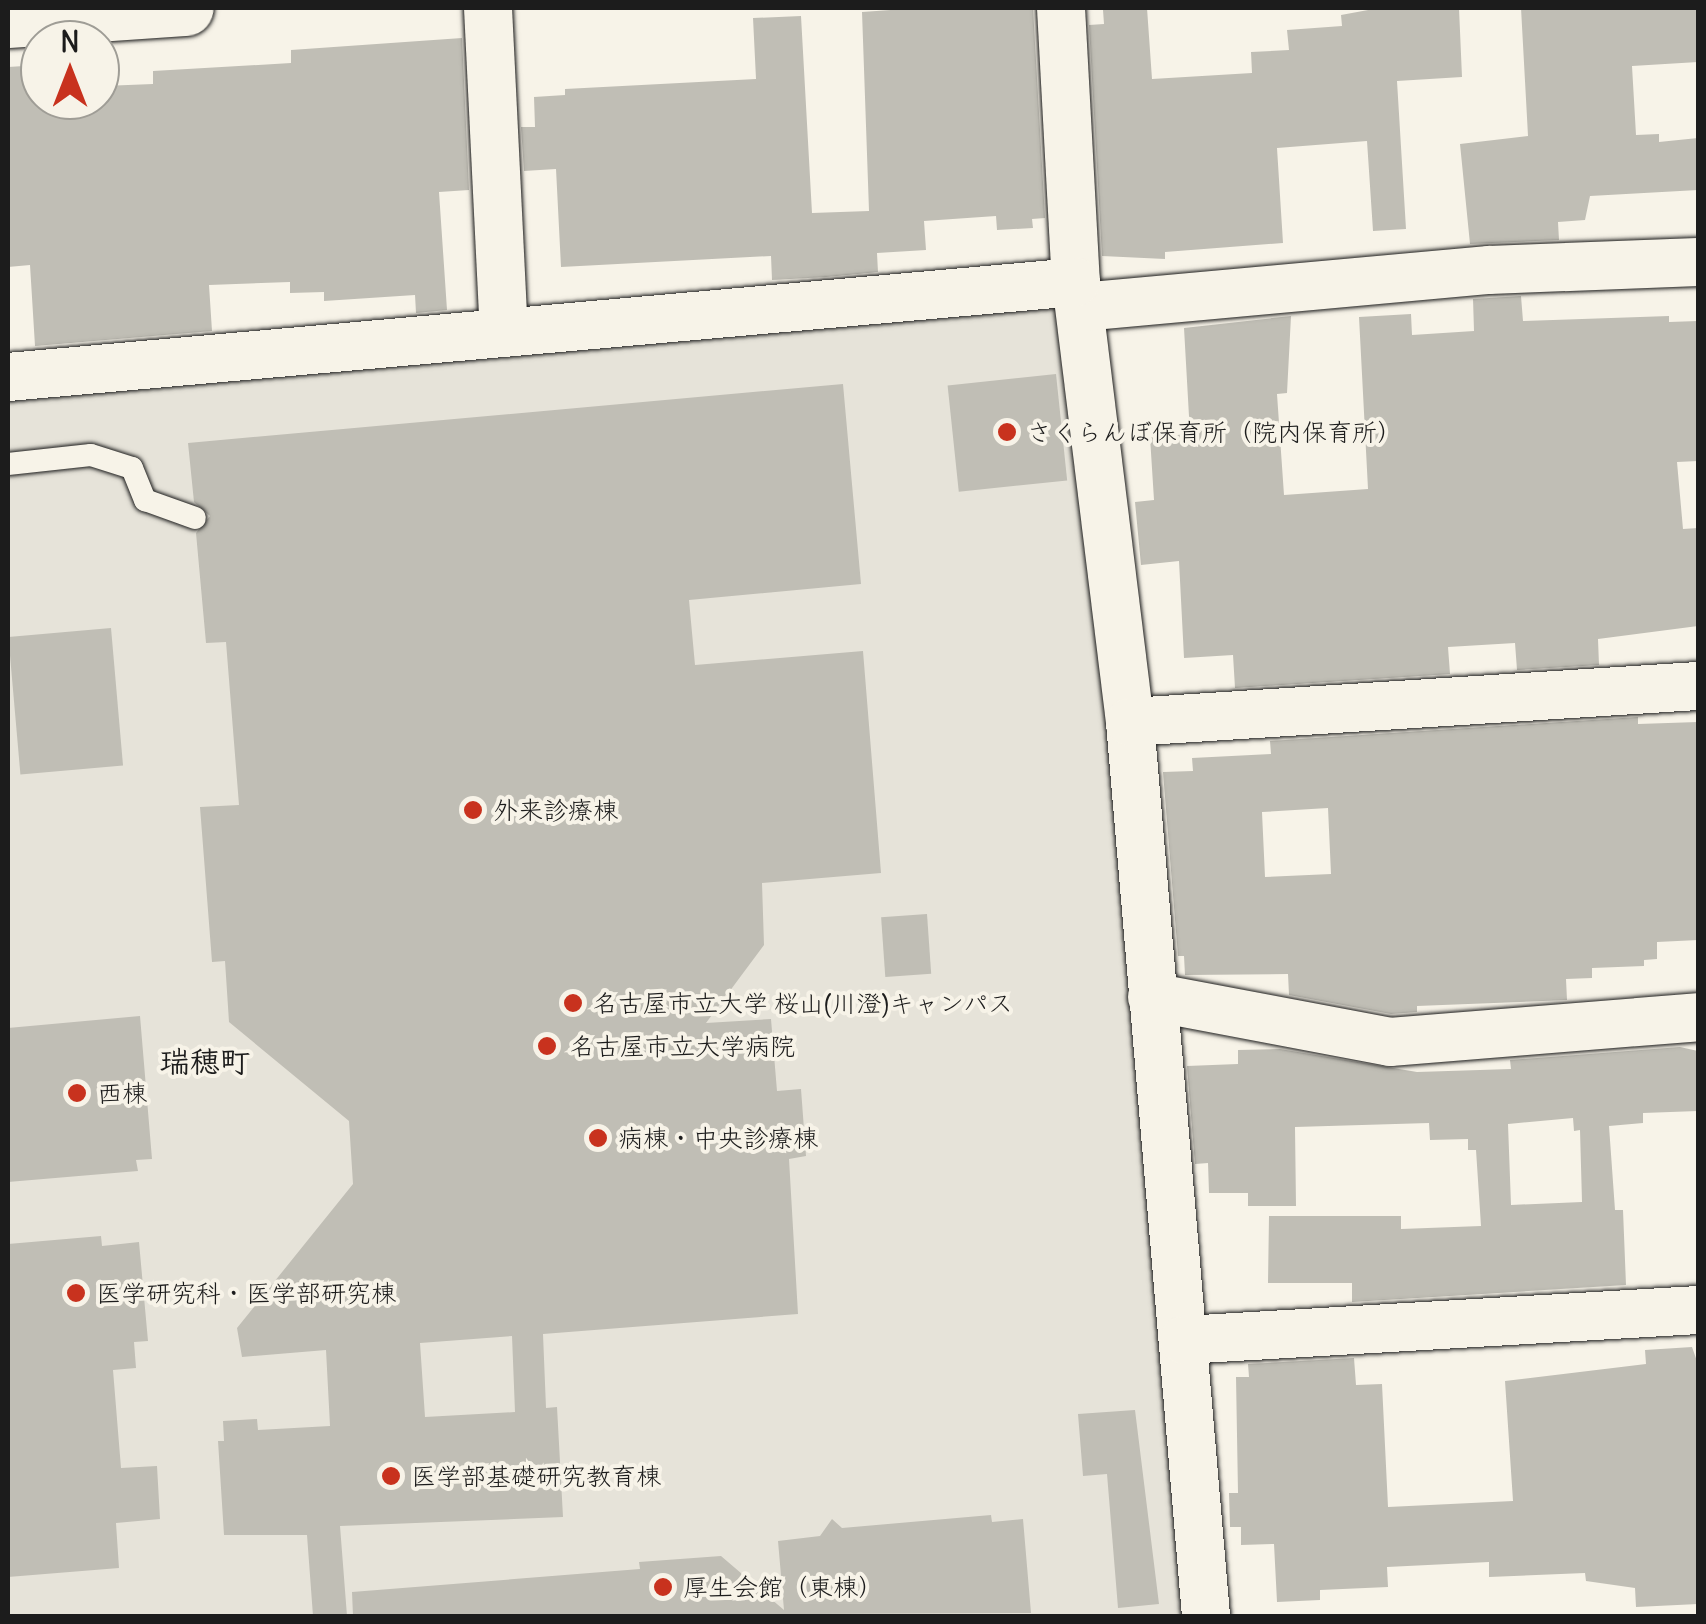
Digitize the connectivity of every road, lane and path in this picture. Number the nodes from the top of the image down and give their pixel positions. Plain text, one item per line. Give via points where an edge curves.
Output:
1 (186, 8) edge
2 (488, 8) edge
3 (1060, 8) edge
4 (8, 20) edge
5 (1698, 262) edge
6 (1078, 294) junction
7 (504, 333) junction
8 (8, 377) edge
9 (8, 464) edge
10 (195, 518) dead end
11 (1698, 686) edge
12 (1130, 722) junction
13 (1152, 997) junction
14 (1698, 1017) edge
15 (1698, 1310) edge
16 (1184, 1340) junction
17 (1206, 1616) edge

1 - 4 main road
2 - 7 street
3 - 6 street
5 - 6 street
6 - 7 street
6 - 12 street
7 - 8 street
9 - 10 lane via 91,456 132,468 145,500
11 - 12 street
12 - 13 street
13 - 14 street via 1390,1042
13 - 16 street
15 - 16 street
16 - 17 street

